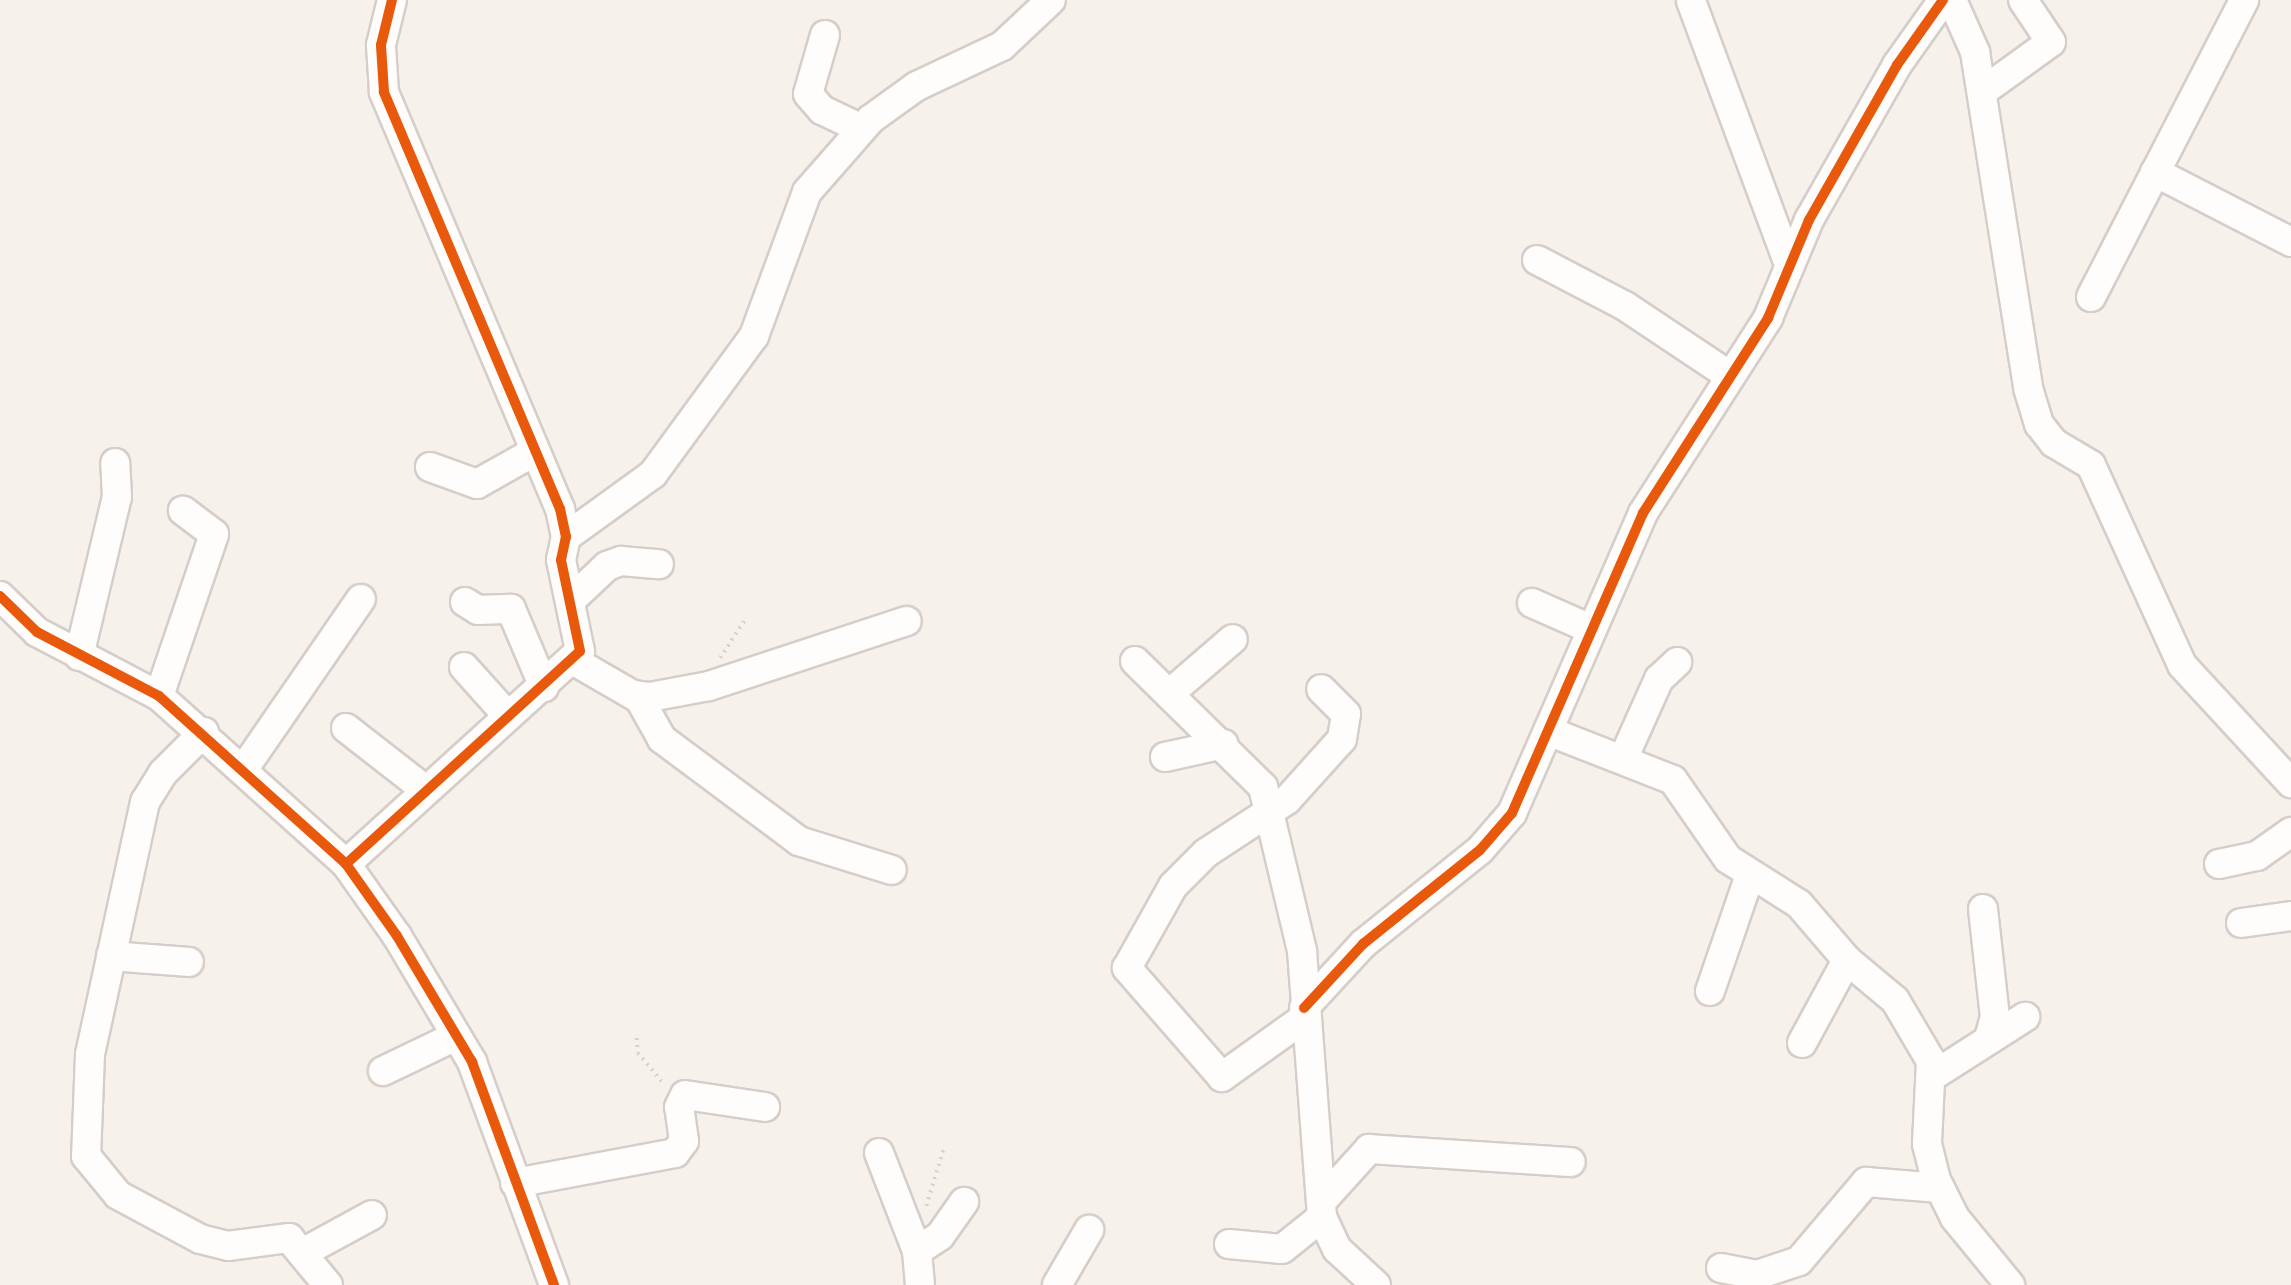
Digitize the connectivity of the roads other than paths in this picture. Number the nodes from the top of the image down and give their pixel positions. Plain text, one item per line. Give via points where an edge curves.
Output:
1 (392, 0) edge
2 (1051, 0) edge
3 (1943, 0) edge
4 (1952, 0) edge
5 (2023, 0) edge
6 (2244, 0) edge
7 (1691, 1) edge
8 (825, 35) dead end
9 (1982, 92) junction
10 (862, 129) junction
11 (2155, 172) junction
12 (2291, 242) edge
13 (1537, 260) dead end
14 (1789, 265) junction
15 (2091, 297) dead end
16 (1727, 373) junction
17 (533, 453) junction
18 (115, 463) dead end
19 (430, 467) dead end
20 (183, 511) dead end
21 (566, 537) junction
22 (659, 564) dead end
23 (0, 596) edge
24 (361, 598) dead end
25 (570, 601) junction
26 (465, 602) dead end
27 (1532, 603) dead end
28 (907, 621) dead end
29 (1591, 629) junction
30 (1233, 639) dead end
31 (79, 656) junction
32 (1135, 661) dead end
33 (573, 662) junction
34 (1677, 662) dead end
35 (464, 667) dead end
36 (544, 687) junction
37 (1321, 689) dead end
38 (1169, 694) junction
39 (159, 696) junction
40 (639, 698) junction
41 (507, 715) junction
42 (345, 728) dead end
43 (1548, 731) junction
44 (204, 732) junction
45 (1224, 744) junction
46 (1165, 758) dead end
47 (1623, 759) junction
48 (245, 767) junction
49 (2291, 783) edge
50 (423, 788) junction
51 (1272, 810) junction
52 (2291, 832) edge
53 (346, 864) junction
54 (2219, 864) dead end
55 (892, 870) dead end
56 (1750, 875) junction
57 (1983, 909) dead end
58 (2291, 916) edge
59 (2241, 923) dead end
60 (111, 956) junction
61 (1847, 960) junction
62 (189, 962) dead end
63 (1710, 991) dead end
64 (1304, 1014) junction
65 (2025, 1017) dead end
66 (456, 1036) junction
67 (1989, 1038) junction
68 (1802, 1043) dead end
69 (383, 1071) dead end
70 (1931, 1077) junction
71 (765, 1107) dead end
72 (879, 1153) dead end
73 (1571, 1162) dead end
74 (515, 1183) junction
75 (1940, 1188) junction
76 (964, 1202) dead end
77 (1322, 1210) junction
78 (372, 1215) dead end
79 (1090, 1230) dead end
80 (1228, 1244) dead end
81 (923, 1247) junction
82 (306, 1251) junction
83 (1721, 1268) dead end
84 (328, 1285) edge
85 (554, 1285) edge
86 (920, 1285) edge
87 (1057, 1285) edge
88 (1376, 1285) edge
89 (2010, 1285) edge

1 - 17 street via 381,45 384,92
2 - 10 street via 1002,46 894,99
3 - 14 street via 1897,65
4 - 9 street via 1975,52
5 - 9 street via 2051,42
6 - 11 street
7 - 14 street
8 - 10 street via 808,94 822,110
9 - 49 street via 2026,374 2039,424 2054,443 2091,465 2182,665
10 - 21 street via 807,192 792,220 754,336 653,474
11 - 12 street
11 - 15 street
13 - 16 street via 1625,306
14 - 16 street via 1768,318
16 - 29 street via 1643,513
17 - 19 street via 477,484
17 - 21 street
18 - 31 street via 117,497
20 - 39 street via 214,534
21 - 25 street via 561,560
22 - 25 street via 621,561 607,566
23 - 31 street via 37,632
24 - 48 street
25 - 33 street via 580,651
26 - 36 street via 478,610 511,609
27 - 29 street
28 - 40 street via 709,686
29 - 43 street
30 - 38 street
31 - 39 street
32 - 38 street
33 - 36 street
33 - 40 street
34 - 47 street via 1659,679
35 - 41 street
36 - 41 street
37 - 51 street via 1346,714 1342,739
38 - 45 street
39 - 44 street
40 - 55 street via 662,738 799,841
41 - 50 street
42 - 50 street
43 - 47 street
43 - 64 street via 1501,829 1363,944
44 - 48 street
44 - 60 street via 163,773 145,802
45 - 46 street
45 - 51 street via 1263,787
47 - 56 street via 1673,780 1728,859
48 - 53 street
50 - 53 street
51 - 64 street via 1302,951
51 - 64 street via 1206,853 1173,886 1127,968 1222,1077
52 - 54 street via 2258,856
53 - 66 street
56 - 61 street via 1799,904
56 - 63 street
57 - 67 street via 1995,1017
58 - 59 street
60 - 62 street
60 - 82 street via 90,1054 86,1156 95,1174 118,1195 200,1239 228,1246 289,1238
61 - 68 street
61 - 70 street via 1895,1000 1926,1045
64 - 77 street
65 - 67 street
66 - 69 street
66 - 74 street
67 - 70 street
70 - 75 street via 1927,1144
71 - 74 street via 694,1094 680,1101 684,1142 675,1153
72 - 81 street
73 - 77 street via 1369,1149
74 - 85 street
75 - 83 street via 1866,1182 1799,1261 1757,1275
75 - 89 street via 1955,1218
76 - 81 street
77 - 80 street via 1283,1249
77 - 88 street via 1337,1249
78 - 82 street
79 - 87 street
81 - 86 street
82 - 84 street

